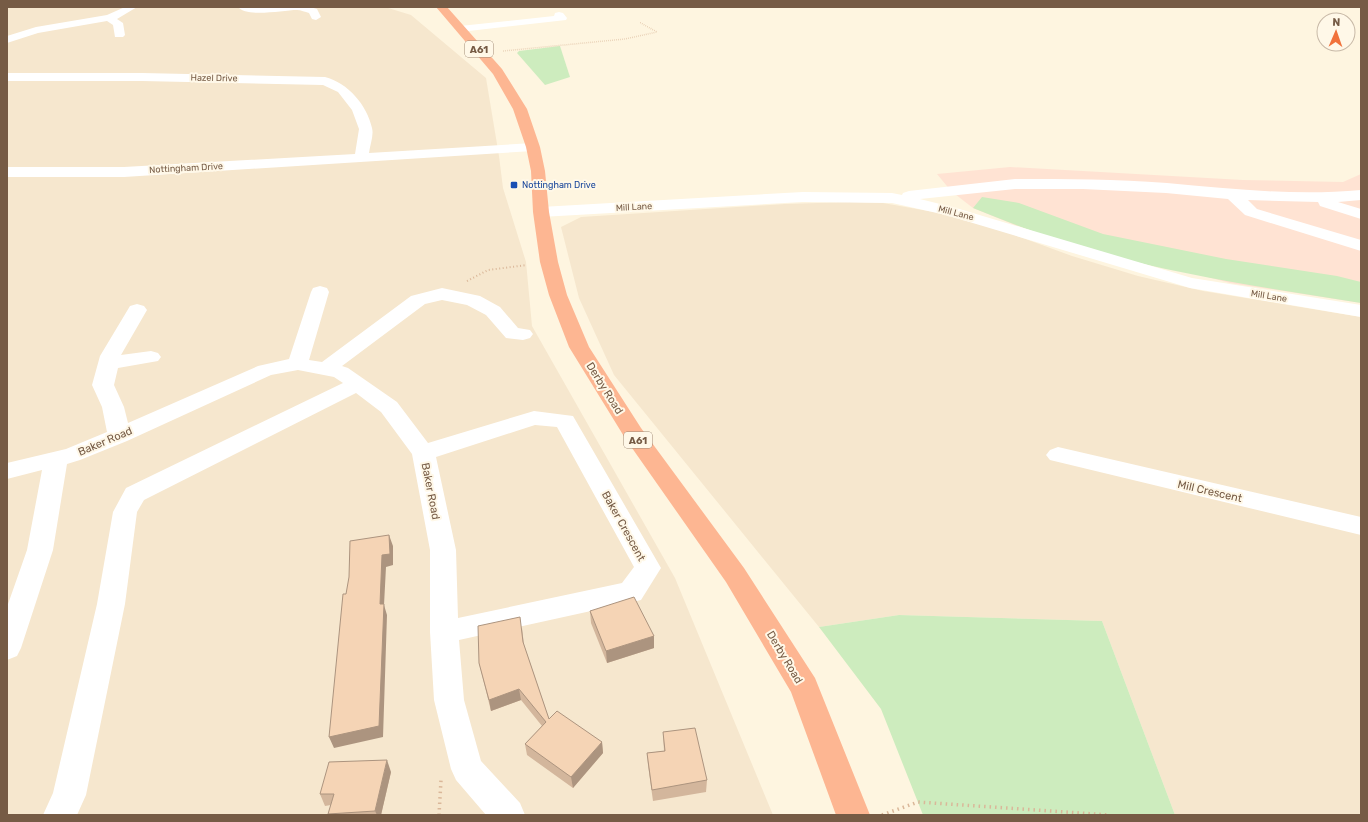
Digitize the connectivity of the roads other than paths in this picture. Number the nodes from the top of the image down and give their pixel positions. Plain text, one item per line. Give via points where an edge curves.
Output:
1 (132, 7) edge
2 (243, 7) edge
3 (298, 7) edge
4 (441, 7) edge
5 (559, 15) dead end
6 (316, 17) dead end
7 (108, 18) junction
8 (460, 29) junction
9 (119, 35) dead end
10 (7, 40) edge
11 (7, 76) edge
12 (533, 147) junction
13 (361, 158) junction
14 (7, 172) edge
15 (1233, 195) junction
16 (1361, 195) edge
17 (892, 198) junction
18 (1308, 198) junction
19 (541, 212) junction
20 (1361, 214) edge
21 (1361, 246) edge
22 (320, 292) dead end
23 (137, 310) dead end
24 (1361, 311) edge
25 (523, 334) dead end
26 (151, 357) dead end
27 (107, 363) junction
28 (298, 364) junction
29 (326, 368) junction
30 (358, 384) junction
31 (119, 436) junction
32 (424, 453) junction
33 (1058, 456) dead end
34 (56, 459) junction
35 (7, 470) edge
36 (1361, 526) edge
37 (444, 632) junction
38 (7, 648) edge
39 (60, 815) edge
40 (508, 815) edge
41 (853, 815) edge

1 - 7 street
2 - 3 street via 268,10
3 - 6 street via 313,11
4 - 8 highway, Derby Road / A61
5 - 8 street via 562,18 525,18
7 - 9 street via 118,23
7 - 10 street via 36,30
8 - 12 highway, Derby Road / A61 via 498,72 520,109
11 - 13 street, Hazel Drive via 325,81 342,89 358,109 366,130
12 - 13 street, Nottingham Drive
12 - 19 highway, Derby Road / A61 via 538,171
13 - 14 street, Nottingham Drive via 124,172
15 - 17 street via 1166,188 1023,184
15 - 18 street
15 - 21 street via 1251,212
16 - 18 street
17 - 19 street, Mill Lane via 803,198
17 - 24 street, Mill Lane via 950,211 1190,283
18 - 20 street
19 - 41 highway, Derby Road / A61 via 549,262 558,295 579,347 633,432 736,575 804,687
22 - 28 street
23 - 27 street
25 - 29 street via 514,334 493,311 473,300 442,294 418,300
26 - 27 street
27 - 31 street via 103,385 113,407
28 - 29 street, Baker Road
28 - 31 street, Baker Road via 265,370
29 - 30 street, Baker Road via 341,372
30 - 32 street, Baker Road via 389,407
30 - 39 street via 135,494 125,512 112,604 69,795
31 - 34 street, Baker Road
32 - 37 street, Baker Road via 443,550
32 - 37 street, Baker Crescent via 534,418 565,421 648,568 631,592
33 - 36 street, Mill Crescent
34 - 35 street, Baker Road
34 - 38 street via 40,550
37 - 40 street, Baker Road via 449,700 467,769

